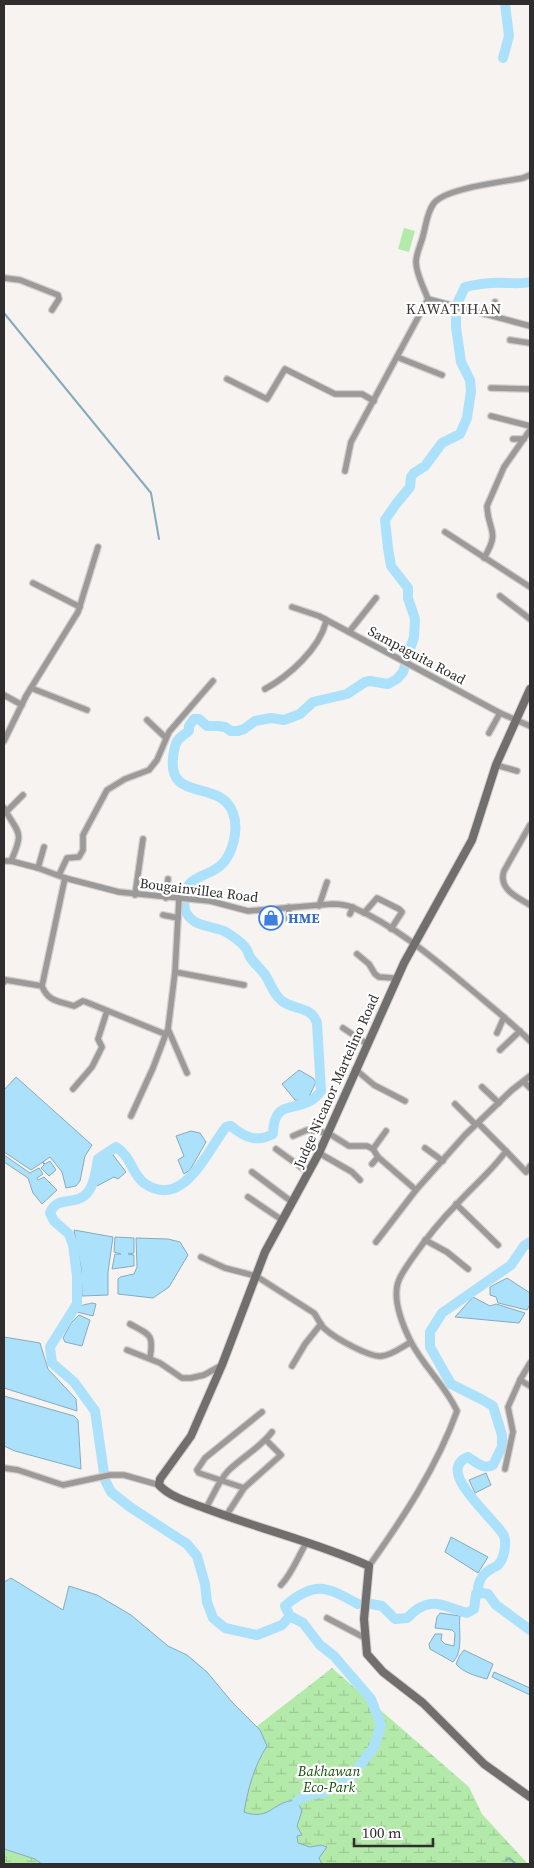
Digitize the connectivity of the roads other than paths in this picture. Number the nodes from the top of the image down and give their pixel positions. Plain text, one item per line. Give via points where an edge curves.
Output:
1 (530, 175) edge
2 (4, 278) edge
3 (428, 299) junction
4 (495, 302) dead end
5 (52, 310) dead end
6 (492, 315) junction
7 (530, 326) edge
8 (510, 340) dead end
9 (530, 343) edge
10 (397, 357) junction
11 (442, 375) dead end
12 (227, 379) dead end
13 (492, 388) dead end
14 (530, 389) edge
15 (374, 401) junction
16 (491, 416) dead end
17 (530, 426) edge
18 (530, 430) edge
19 (513, 439) dead end
20 (524, 440) junction
21 (345, 471) dead end
22 (445, 532) dead end
23 (98, 547) dead end
24 (484, 558) junction
25 (33, 583) dead end
26 (530, 586) edge
27 (500, 596) dead end
28 (376, 598) dead end
29 (80, 607) junction
30 (292, 607) dead end
31 (325, 619) junction
32 (530, 619) edge
33 (349, 632) junction
34 (213, 680) dead end
35 (31, 688) junction
36 (265, 689) dead end
37 (530, 689) edge
38 (4, 695) edge
39 (22, 705) junction
40 (87, 710) dead end
41 (500, 713) junction
42 (147, 720) dead end
43 (517, 721) junction
44 (530, 726) edge
45 (489, 732) dead end
46 (166, 738) junction
47 (4, 741) edge
48 (496, 765) junction
49 (517, 770) dead end
50 (23, 795) dead end
51 (5, 810) edge
52 (530, 825) edge
53 (143, 839) dead end
54 (44, 847) dead end
55 (4, 861) edge
56 (11, 861) junction
57 (38, 868) junction
58 (62, 876) junction
59 (168, 879) dead end
60 (327, 882) dead end
61 (135, 895) junction
62 (166, 898) junction
63 (181, 899) junction
64 (530, 905) edge
65 (319, 906) junction
66 (289, 907) junction
67 (353, 907) junction
68 (364, 913) junction
69 (350, 914) dead end
70 (163, 915) dead end
71 (178, 918) junction
72 (289, 920) dead end
73 (391, 929) junction
74 (414, 944) junction
75 (357, 954) dead end
76 (175, 972) junction
77 (396, 980) junction
78 (4, 982) edge
79 (244, 985) dead end
80 (42, 986) junction
81 (107, 1010) junction
82 (504, 1016) junction
83 (343, 1028) dead end
84 (520, 1031) junction
85 (166, 1032) junction
86 (497, 1033) dead end
87 (530, 1041) edge
88 (367, 1044) junction
89 (500, 1050) dead end
90 (355, 1069) junction
91 (187, 1073) dead end
92 (530, 1076) edge
93 (524, 1082) junction
94 (482, 1087) dead end
95 (530, 1088) edge
96 (73, 1089) dead end
97 (405, 1101) dead end
98 (498, 1103) junction
99 (455, 1104) dead end
100 (131, 1116) dead end
101 (476, 1123) junction
102 (386, 1131) dead end
103 (328, 1132) junction
104 (293, 1136) dead end
105 (426, 1148) dead end
106 (276, 1149) dead end
107 (374, 1149) junction
108 (506, 1151) junction
109 (320, 1153) junction
110 (378, 1157) junction
111 (443, 1161) junction
112 (372, 1164) dead end
113 (530, 1166) edge
114 (252, 1172) dead end
115 (309, 1173) junction
116 (360, 1180) dead end
117 (416, 1190) junction
118 (248, 1197) dead end
119 (292, 1202) junction
120 (456, 1204) junction
121 (282, 1220) junction
122 (425, 1240) junction
123 (376, 1242) dead end
124 (498, 1245) dead end
125 (201, 1256) dead end
126 (468, 1269) dead end
127 (256, 1276) junction
128 (130, 1324) dead end
129 (321, 1324) junction
130 (411, 1342) junction
131 (127, 1350) dead end
132 (150, 1358) junction
133 (530, 1363) edge
134 (222, 1365) junction
135 (292, 1366) dead end
136 (520, 1380) junction
137 (530, 1386) edge
138 (262, 1412) dead end
139 (272, 1432) dead end
140 (266, 1440) junction
141 (4, 1468) edge
142 (505, 1469) dead end
143 (221, 1481) junction
144 (159, 1482) junction
145 (244, 1488) junction
146 (206, 1508) junction
147 (226, 1516) junction
148 (307, 1542) junction
149 (369, 1566) junction
150 (281, 1585) dead end
151 (327, 1618) dead end
152 (365, 1638) junction
153 (530, 1797) edge

1 - 3 street via 447,194 433,204 416,262
2 - 5 street via 20,280 58,295
3 - 6 street
3 - 10 street
4 - 6 street
6 - 7 street
8 - 9 street
10 - 11 street
10 - 15 street
12 - 15 street via 267,399 285,369 334,394 362,394
13 - 14 street
15 - 21 street via 351,442
16 - 17 street
18 - 20 street
19 - 20 street
20 - 24 street via 499,476 488,506 494,539
22 - 24 street
23 - 29 street
24 - 26 street
25 - 29 street
27 - 32 street
28 - 33 street
29 - 35 street
30 - 31 street, Sampaguita Road
31 - 33 street, Sampaguita Road
31 - 36 street via 322,636 297,666
33 - 41 street, Sampaguita Road
34 - 46 street
35 - 39 street
35 - 40 street
37 - 43 street, Judge Nicanor Martelino Road
38 - 39 street
39 - 47 street
41 - 43 street, Sampaguita Road
41 - 45 street
42 - 46 street
43 - 44 street, Sampaguita Road
43 - 48 street, Judge Nicanor Martelino Road
46 - 58 street via 150,770 107,790 83,835 83,850 79,856 67,858
48 - 49 street
48 - 74 street, Judge Nicanor Martelino Road via 472,840
50 - 51 street
51 - 56 street via 20,834
52 - 64 street via 501,879 503,886
53 - 61 street
54 - 57 street
55 - 56 street, Bougainvillea Road
56 - 57 street, Bougainvillea Road
57 - 58 street, Bougainvillea Road
58 - 61 street, Bougainvillea Road
58 - 80 street
59 - 62 street
60 - 65 street
61 - 62 street, Bougainvillea Road
62 - 63 street, Bougainvillea Road
63 - 66 street, Bougainvillea Road via 210,901 248,911
63 - 71 street
65 - 66 street, Bougainvillea Road
65 - 67 street, Bougainvillea Road via 342,904
66 - 72 street
67 - 68 street, Bougainvillea Road
67 - 69 street
68 - 73 street, Bougainvillea Road
68 - 73 street via 377,898 399,909 402,912
70 - 71 street
71 - 76 street
73 - 74 street, Bougainvillea Road
74 - 77 street, Judge Nicanor Martelino Road
74 - 82 street, Bougainvillea Road
75 - 77 street via 379,977
76 - 79 street
76 - 85 street
77 - 88 street, Judge Nicanor Martelino Road
78 - 80 street
80 - 81 street via 50,998 74,1006 83,1001
81 - 85 street
81 - 96 street via 98,1038 102,1048
82 - 84 street, Bougainvillea Road
82 - 86 street
83 - 88 street
84 - 87 street, Bougainvillea Road
84 - 89 street
85 - 91 street
85 - 100 street
88 - 90 street, Judge Nicanor Martelino Road
90 - 97 street via 374,1085
90 - 103 street, Judge Nicanor Martelino Road
92 - 93 street
93 - 95 street
93 - 98 street
94 - 98 street
98 - 101 street
99 - 101 street
101 - 108 street
101 - 111 street
102 - 107 street
103 - 104 street via 308,1130
103 - 107 street via 349,1146
103 - 109 street, Judge Nicanor Martelino Road
105 - 111 street
106 - 115 street
107 - 110 street
108 - 113 street via 526,1172
108 - 120 street
109 - 115 street, Judge Nicanor Martelino Road
109 - 116 street
110 - 112 street
110 - 117 street
111 - 117 street
114 - 119 street
115 - 119 street, Judge Nicanor Martelino Road
117 - 123 street
118 - 121 street
119 - 121 street, Judge Nicanor Martelino Road
120 - 122 street
120 - 124 street
121 - 127 street, Judge Nicanor Martelino Road
122 - 126 street
122 - 130 street via 397,1286 402,1322
125 - 127 street via 225,1268
127 - 129 street via 314,1314
127 - 134 street, Judge Nicanor Martelino Road
128 - 132 street via 150,1337
129 - 130 street via 352,1346 376,1356 389,1354
129 - 135 street
130 - 149 street via 457,1411 445,1442 413,1501
131 - 132 street
132 - 134 street via 182,1378 204,1375
133 - 136 street
134 - 144 street, Judge Nicanor Martelino Road via 191,1436
136 - 137 street
136 - 142 street via 508,1406 513,1432
138 - 143 street via 199,1466 199,1473
139 - 140 street
140 - 143 street
140 - 145 street via 281,1455
141 - 144 street via 63,1485 124,1474
143 - 145 street
143 - 146 street
144 - 146 street via 166,1493
145 - 147 street
146 - 147 street
147 - 148 street
148 - 149 street
148 - 150 street via 289,1577
149 - 152 street
151 - 152 street
152 - 153 street via 367,1654 377,1666 423,1704 484,1764

